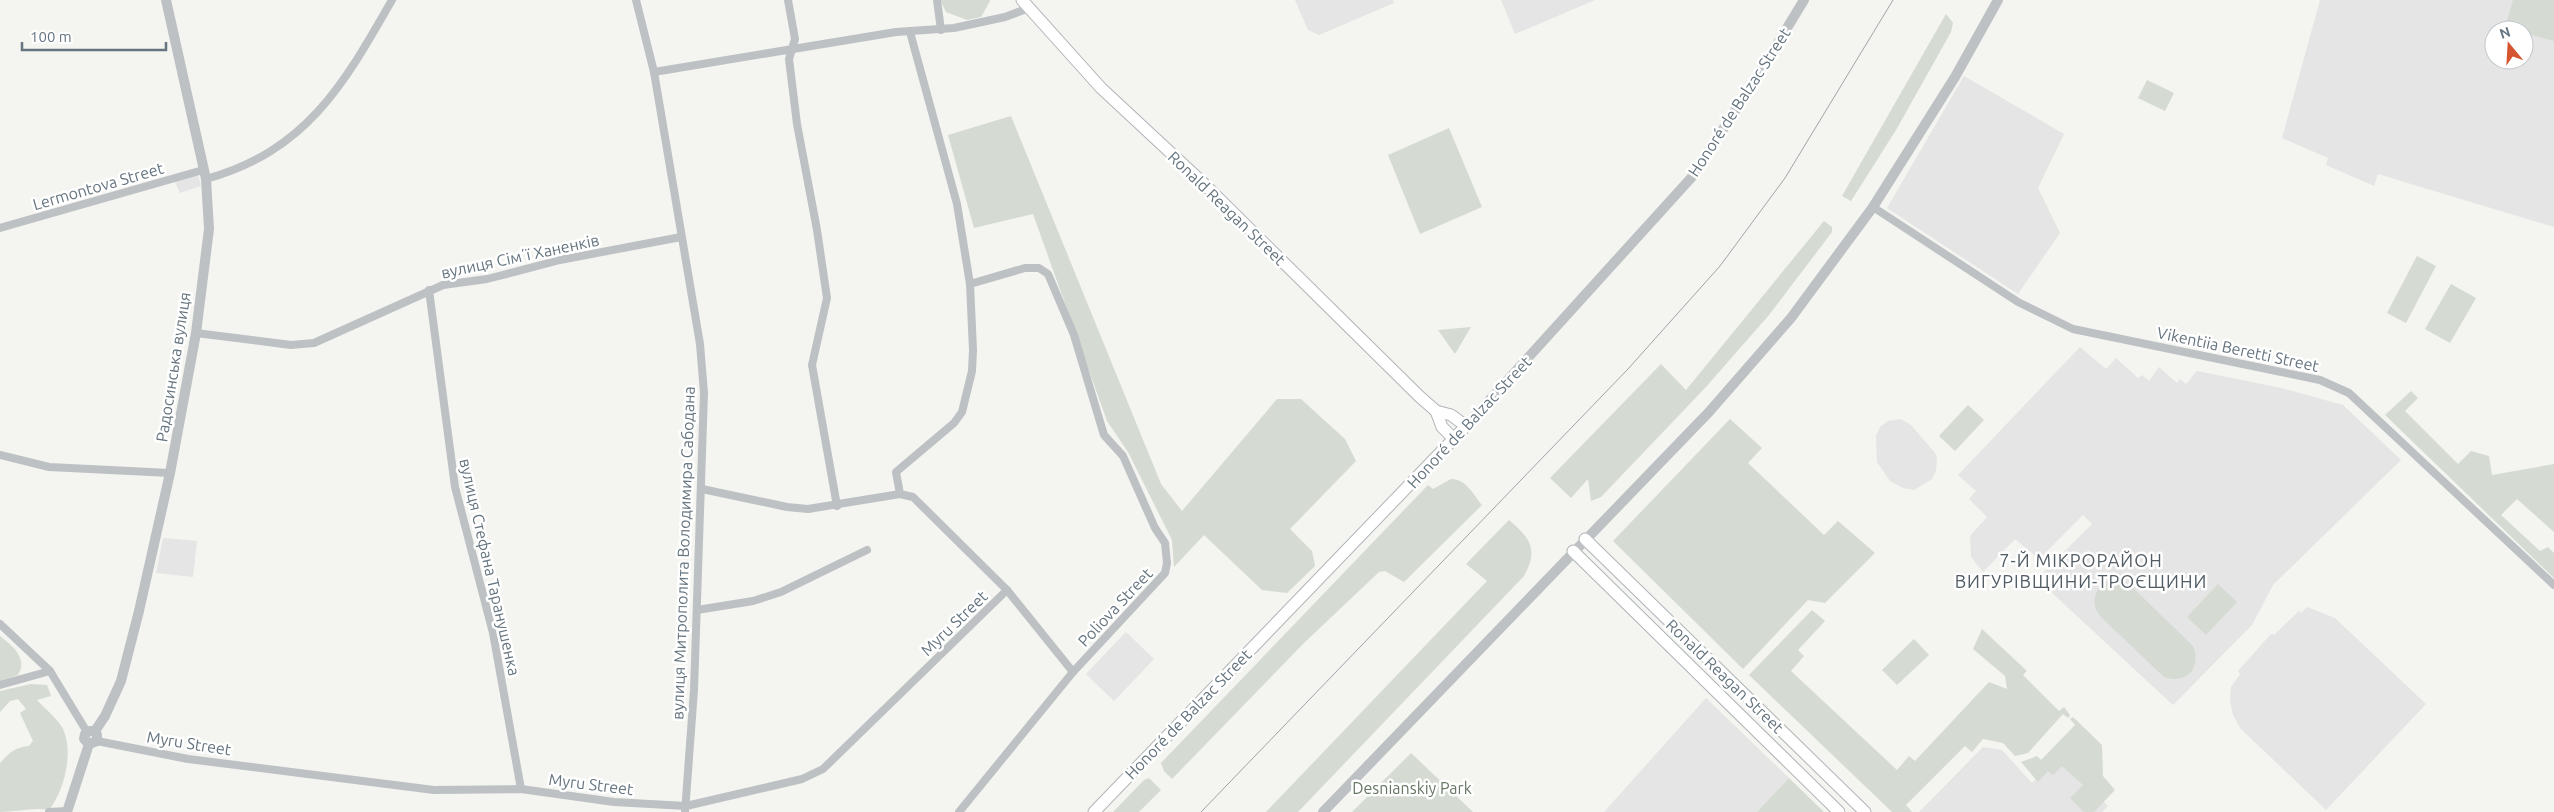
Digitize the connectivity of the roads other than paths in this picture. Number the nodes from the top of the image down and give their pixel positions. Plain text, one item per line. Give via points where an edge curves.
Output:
1 (166, 0) edge
2 (392, 0) edge
3 (636, 0) edge
4 (788, 0) edge
5 (938, 0) edge
6 (1804, 0) edge
7 (1998, 0) edge
8 (1025, 4) edge
9 (941, 30) junction
10 (910, 32) junction
11 (791, 49) junction
12 (654, 72) junction
13 (205, 174) junction
14 (1874, 206) junction
15 (0, 228) edge
16 (681, 237) junction
17 (970, 284) junction
18 (429, 290) junction
19 (196, 333) junction
20 (1436, 411) junction
21 (1466, 426) junction
22 (1454, 439) junction
23 (0, 455) edge
24 (170, 473) junction
25 (702, 489) junction
26 (900, 494) junction
27 (837, 506) junction
28 (1585, 539) junction
29 (867, 550) dead end
30 (1573, 551) junction
31 (2554, 586) edge
32 (1007, 590) junction
33 (697, 610) junction
34 (0, 624) edge
35 (50, 671) junction
36 (1073, 672) junction
37 (0, 685) edge
38 (92, 737) junction
39 (521, 789) junction
40 (686, 809) edge
41 (48, 812) edge
42 (67, 812) edge
43 (959, 812) edge
44 (1094, 812) edge
45 (1323, 812) edge
46 (1839, 812) edge
47 (1865, 812) edge

1 - 13 street, Радосинська вулиця
2 - 13 street, Lermontova Street via 359,58 323,106 295,136 266,156 226,174
3 - 12 street, вулиця Митрополита Володимира Сабодана
4 - 11 street via 795,39
5 - 9 street
6 - 21 street, Honoré de Balzac Street via 1691,178
7 - 14 street
8 - 9 street via 1005,17
8 - 20 main road, Ronald Reagan Street via 1101,88 1206,185
9 - 10 street
10 - 11 street
10 - 17 street via 957,204
11 - 12 street
11 - 27 street via 789,59 797,124 827,298 812,365
12 - 16 street, вулиця Митрополита Володимира Сабодана
13 - 15 street, Lermontova Street
13 - 19 street, Радосинська вулиця via 208,229
14 - 28 street via 1792,318 1709,412
14 - 31 street, Vikentiia Beretti Street via 2018,302 2073,329 2320,380 2349,393
16 - 18 street, вулиця Сімʼї Ханенків
16 - 25 street, вулиця Митрополита Володимира Сабодана via 700,344 704,393
17 - 26 street via 972,371 962,412 954,423 896,472
17 - 36 street, Poliova Street via 1025,268 1039,268 1048,274 1074,335 1104,435 1123,456 1154,528 1165,543 1165,573
18 - 19 street, вулиця Сімʼї Ханенків via 314,343 291,345
18 - 39 street, вулиця Стефана Таранушенка via 455,487 493,633
19 - 24 street, Радосинська вулиця
20 - 21 main road, Ronald Reagan Street via 1453,416
20 - 22 main road, Ronald Reagan Street via 1442,428
21 - 22 main road, Honoré de Balzac Street
22 - 44 main road, Honoré de Balzac Street
23 - 24 street via 49,468
24 - 38 street, Радосинська вулиця via 121,681 106,716
25 - 27 street via 786,507
25 - 33 street, вулиця Митрополита Володимира Сабодана
26 - 27 street
26 - 32 street via 913,497
28 - 30 street
28 - 47 main road, Ronald Reagan Street
29 - 33 street via 781,592 754,601
30 - 45 street
30 - 46 main road, Ronald Reagan Street
32 - 36 street
32 - 40 street, Myru Street via 823,769 802,779
33 - 40 street, вулиця Митрополита Володимира Сабодана
34 - 35 street
35 - 37 street
35 - 38 street
36 - 43 street, Poliova Street
38 - 39 street, Myru Street via 188,759 434,790
38 - 42 street, Радосинська вулиця
39 - 40 street, Myru Street
41 - 42 street

